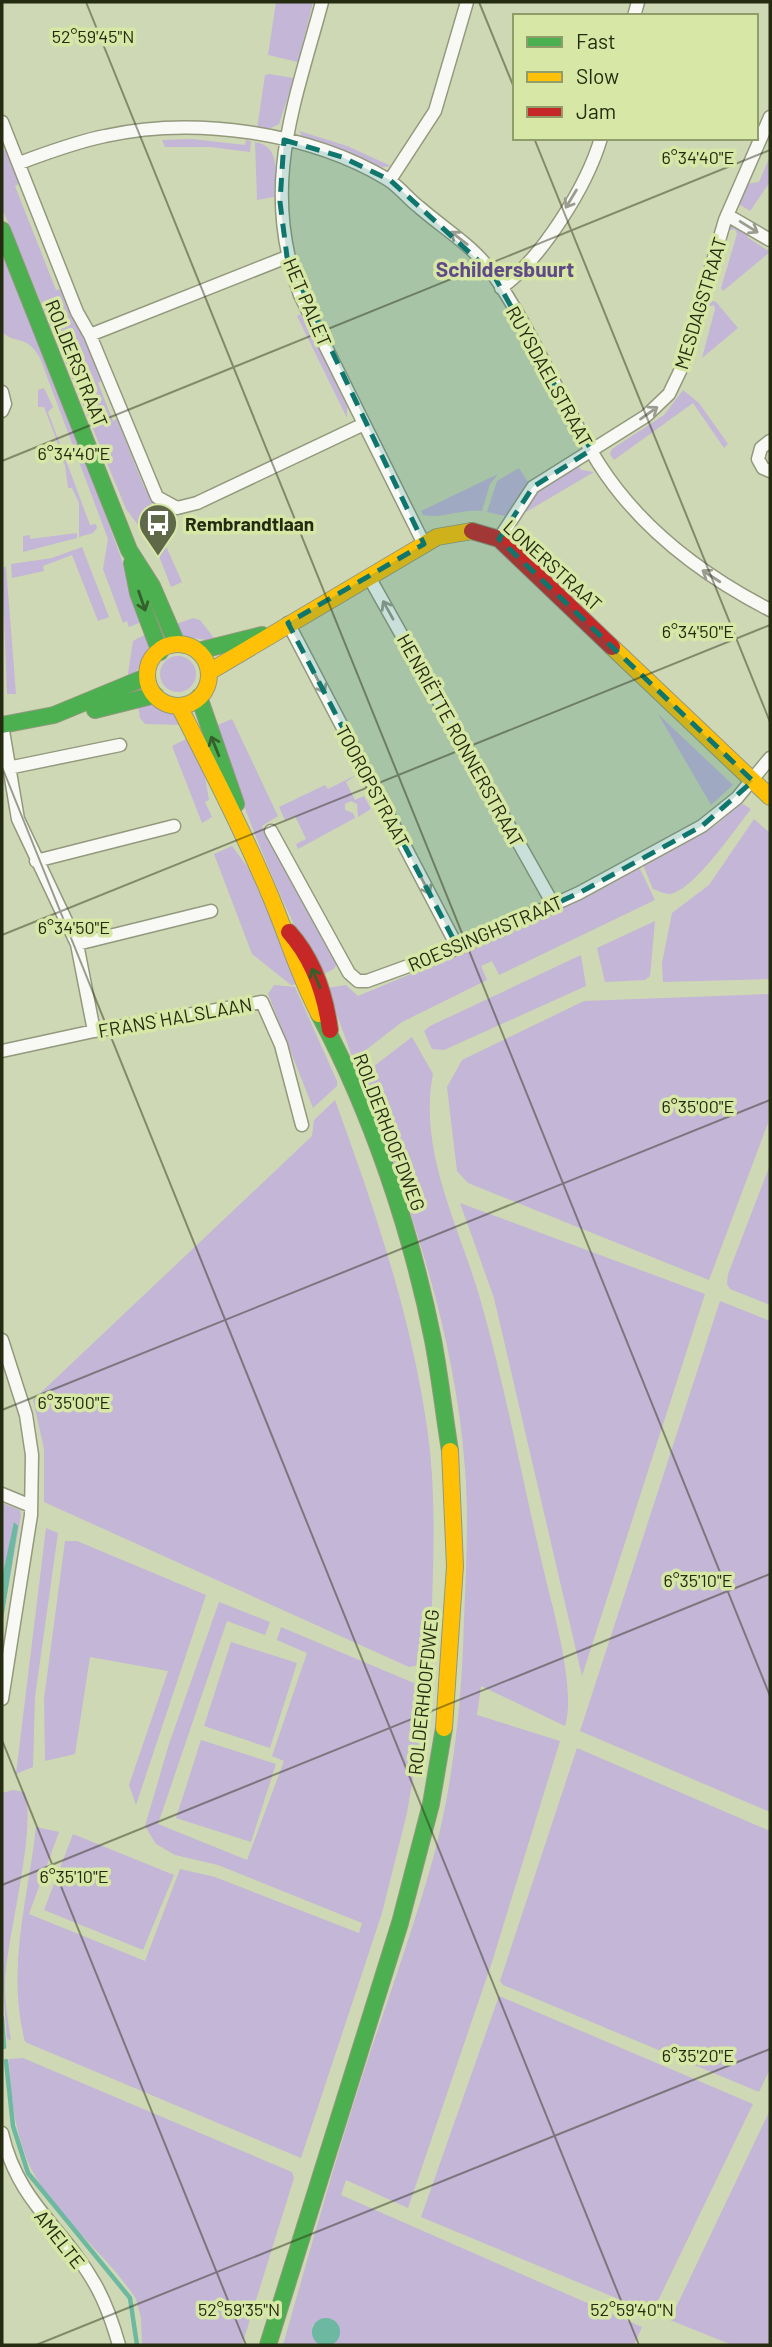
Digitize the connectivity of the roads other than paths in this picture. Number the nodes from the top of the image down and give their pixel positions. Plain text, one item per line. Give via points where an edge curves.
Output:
1 (321, 2) edge
2 (467, 2) edge
3 (770, 117) edge
4 (2, 122) edge
5 (284, 140) junction
6 (600, 140) edge
7 (19, 163) junction
8 (390, 180) junction
9 (727, 215) junction
10 (2, 230) edge
11 (770, 240) edge
12 (287, 257) junction
13 (501, 288) junction
14 (90, 335) junction
15 (2, 392) edge
16 (2, 411) edge
17 (364, 424) junction
18 (770, 441) edge
19 (591, 450) junction
20 (770, 471) edge
21 (499, 540) junction
22 (424, 544) junction
23 (129, 550) junction
24 (369, 576) junction
25 (770, 610) edge
26 (288, 623) junction
27 (268, 634) junction
28 (177, 643) junction
29 (198, 651) junction
30 (160, 652) junction
31 (209, 672) junction
32 (146, 677) junction
33 (155, 695) junction
34 (199, 697) junction
35 (179, 706) junction
36 (54, 715) junction
37 (2, 725) edge
38 (120, 744) dead end
39 (770, 758) edge
40 (8, 768) junction
41 (753, 781) junction
42 (770, 797) edge
43 (174, 826) dead end
44 (271, 831) dead end
45 (244, 834) junction
46 (36, 861) junction
47 (553, 904) junction
48 (211, 911) dead end
49 (77, 944) junction
50 (458, 948) junction
51 (94, 1031) junction
52 (2, 1051) edge
53 (302, 1125) dead end
54 (2, 1340) edge
55 (2, 1494) edge
56 (31, 1506) junction
57 (2, 1699) edge
58 (2, 2133) edge
59 (119, 2345) edge
60 (268, 2345) edge

1 - 5 street, HET PALET
2 - 8 street via 435,111
3 - 9 street, MESDAGSTRAAT
4 - 7 street
5 - 7 street, RUYSDAELSTRAAT via 225,131 155,129 105,136
5 - 8 street, RUYSDAELSTRAAT via 342,157
5 - 12 street, HET PALET via 281,202
6 -> 13 street via 590,167 551,233
7 - 14 street via 76,313
13 -> 8 street, RUYSDAELSTRAAT via 475,252
9 -> 11 street
19 -> 9 street, MESDAGSTRAAT via 656,409 676,384
10 - 23 main road, ROLDERSTRAAT
12 - 14 street
12 - 17 street, HET PALET via 300,295
13 - 19 street, RUYSDAELSTRAAT
14 - 17 street via 150,486 157,497 177,508 197,503
15 - 16 street
17 - 22 street, HET PALET
18 - 20 street via 761,448 758,459
19 - 21 street, MESDAGSTRAAT via 533,487
25 -> 19 street, RUYSDAELSTRAAT via 704,573 667,540 622,495
21 - 22 main road, LONERSTRAAT via 464,530
21 - 41 main road, LONERSTRAAT
22 - 24 main road, LONERSTRAAT
23 - 28 main road, ROLDERSTRAAT via 152,586
23 -> 30 main road, ROLDERSTRAAT via 138,593
24 - 26 main road, LONERSTRAAT
47 -> 24 street, HENRIËTTE RONNERSTRAAT
26 - 27 main road, LONERSTRAAT
26 -> 50 street, TOOROPSTRAAT
27 - 29 main road, LONERSTRAAT
27 - 31 main road, LONERSTRAAT via 259,644
28 - 29 main road
28 - 30 main road
29 - 31 main road
30 - 32 main road via 152,657
31 - 34 main road
32 - 33 main road
32 - 36 main road
33 - 35 main road
33 - 36 main road via 77,715
34 - 35 main road
45 -> 34 main road, ROLDERHOOFDWEG
35 - 45 main road, ROLDERHOOFDWEG
36 - 37 main road
37 - 40 street
38 - 40 street
39 - 41 street, ROESSINGHSTRAAT
40 - 46 street via 18,819
41 - 42 main road, LONERSTRAAT
41 - 47 street, ROESSINGHSTRAAT via 702,825
43 - 46 street
44 - 50 street, ROESSINGHSTRAAT via 345,967 358,981 367,982
45 - 60 main road, ROLDERHOOFDWEG via 304,986 331,1037 379,1153 417,1273 445,1418 455,1566 444,1735 431,1804 400,1923
46 - 49 street
47 - 50 street, ROESSINGHSTRAAT
48 - 49 street
49 - 51 street
51 - 52 street, FRANS HALSLAAN
51 - 53 street, FRANS HALSLAAN via 262,1002 281,1045
54 - 56 street via 26,1415 33,1455
55 - 56 street
56 - 57 street
58 - 59 street, AMELTE via 23,2191 95,2284

